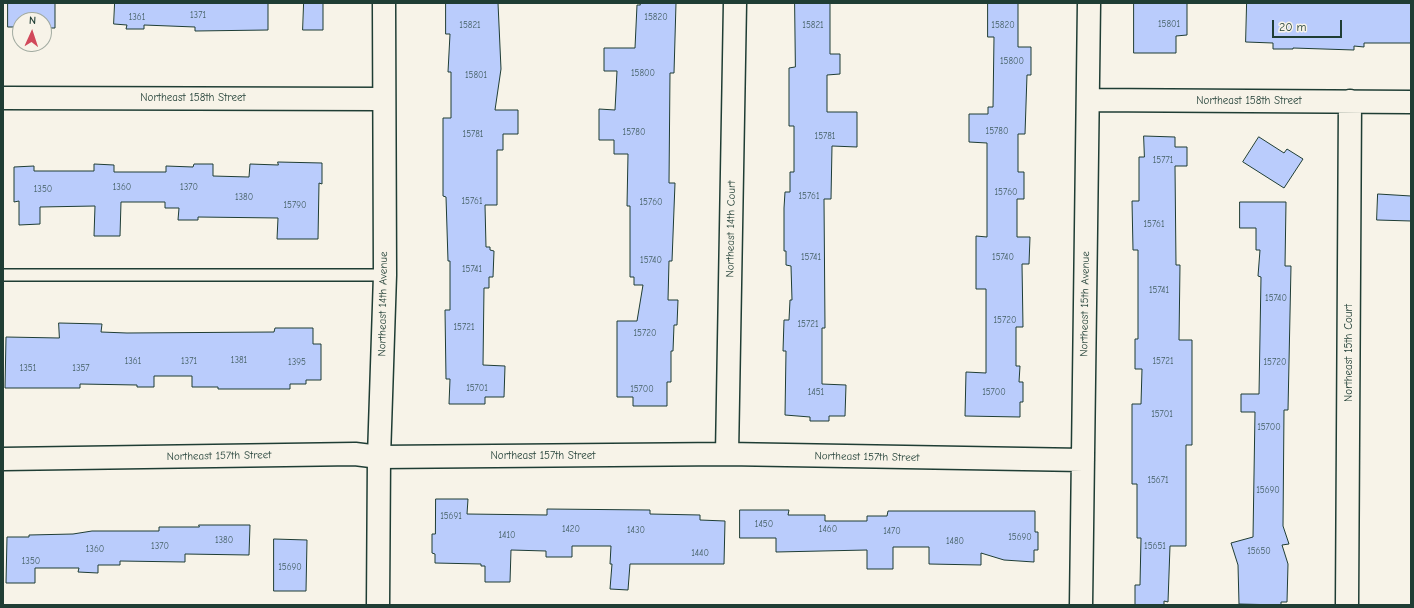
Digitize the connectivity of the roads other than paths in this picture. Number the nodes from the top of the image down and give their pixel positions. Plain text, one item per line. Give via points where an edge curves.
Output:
1 (384, 3) edge
2 (735, 3) edge
3 (1089, 3) edge
4 (3, 98) edge
5 (383, 99) junction
6 (1088, 100) junction
7 (1350, 101) junction
8 (1411, 102) edge
9 (3, 275) edge
10 (385, 275) junction
11 (727, 454) junction
12 (379, 456) junction
13 (3, 459) edge
14 (1083, 460) junction
15 (378, 605) edge
16 (1081, 605) edge
17 (1347, 605) edge

1 - 5 street, Northeast 14th Avenue
2 - 11 street, Northeast 14th Court
3 - 6 street, Northeast 15th Avenue
4 - 5 street, Northeast 158th Street
5 - 10 street, Northeast 14th Avenue
6 - 7 street, Northeast 158th Street
6 - 14 street, Northeast 15th Avenue
7 - 8 street, Northeast 158th Street
7 - 17 street, Northeast 15th Court
9 - 10 lane
10 - 12 street, Northeast 14th Avenue
11 - 12 street, Northeast 157th Street
11 - 14 street, Northeast 157th Street
12 - 13 street, Northeast 157th Street via 356,454
12 - 15 street, Northeast 14th Avenue
14 - 16 street, Northeast 15th Avenue

